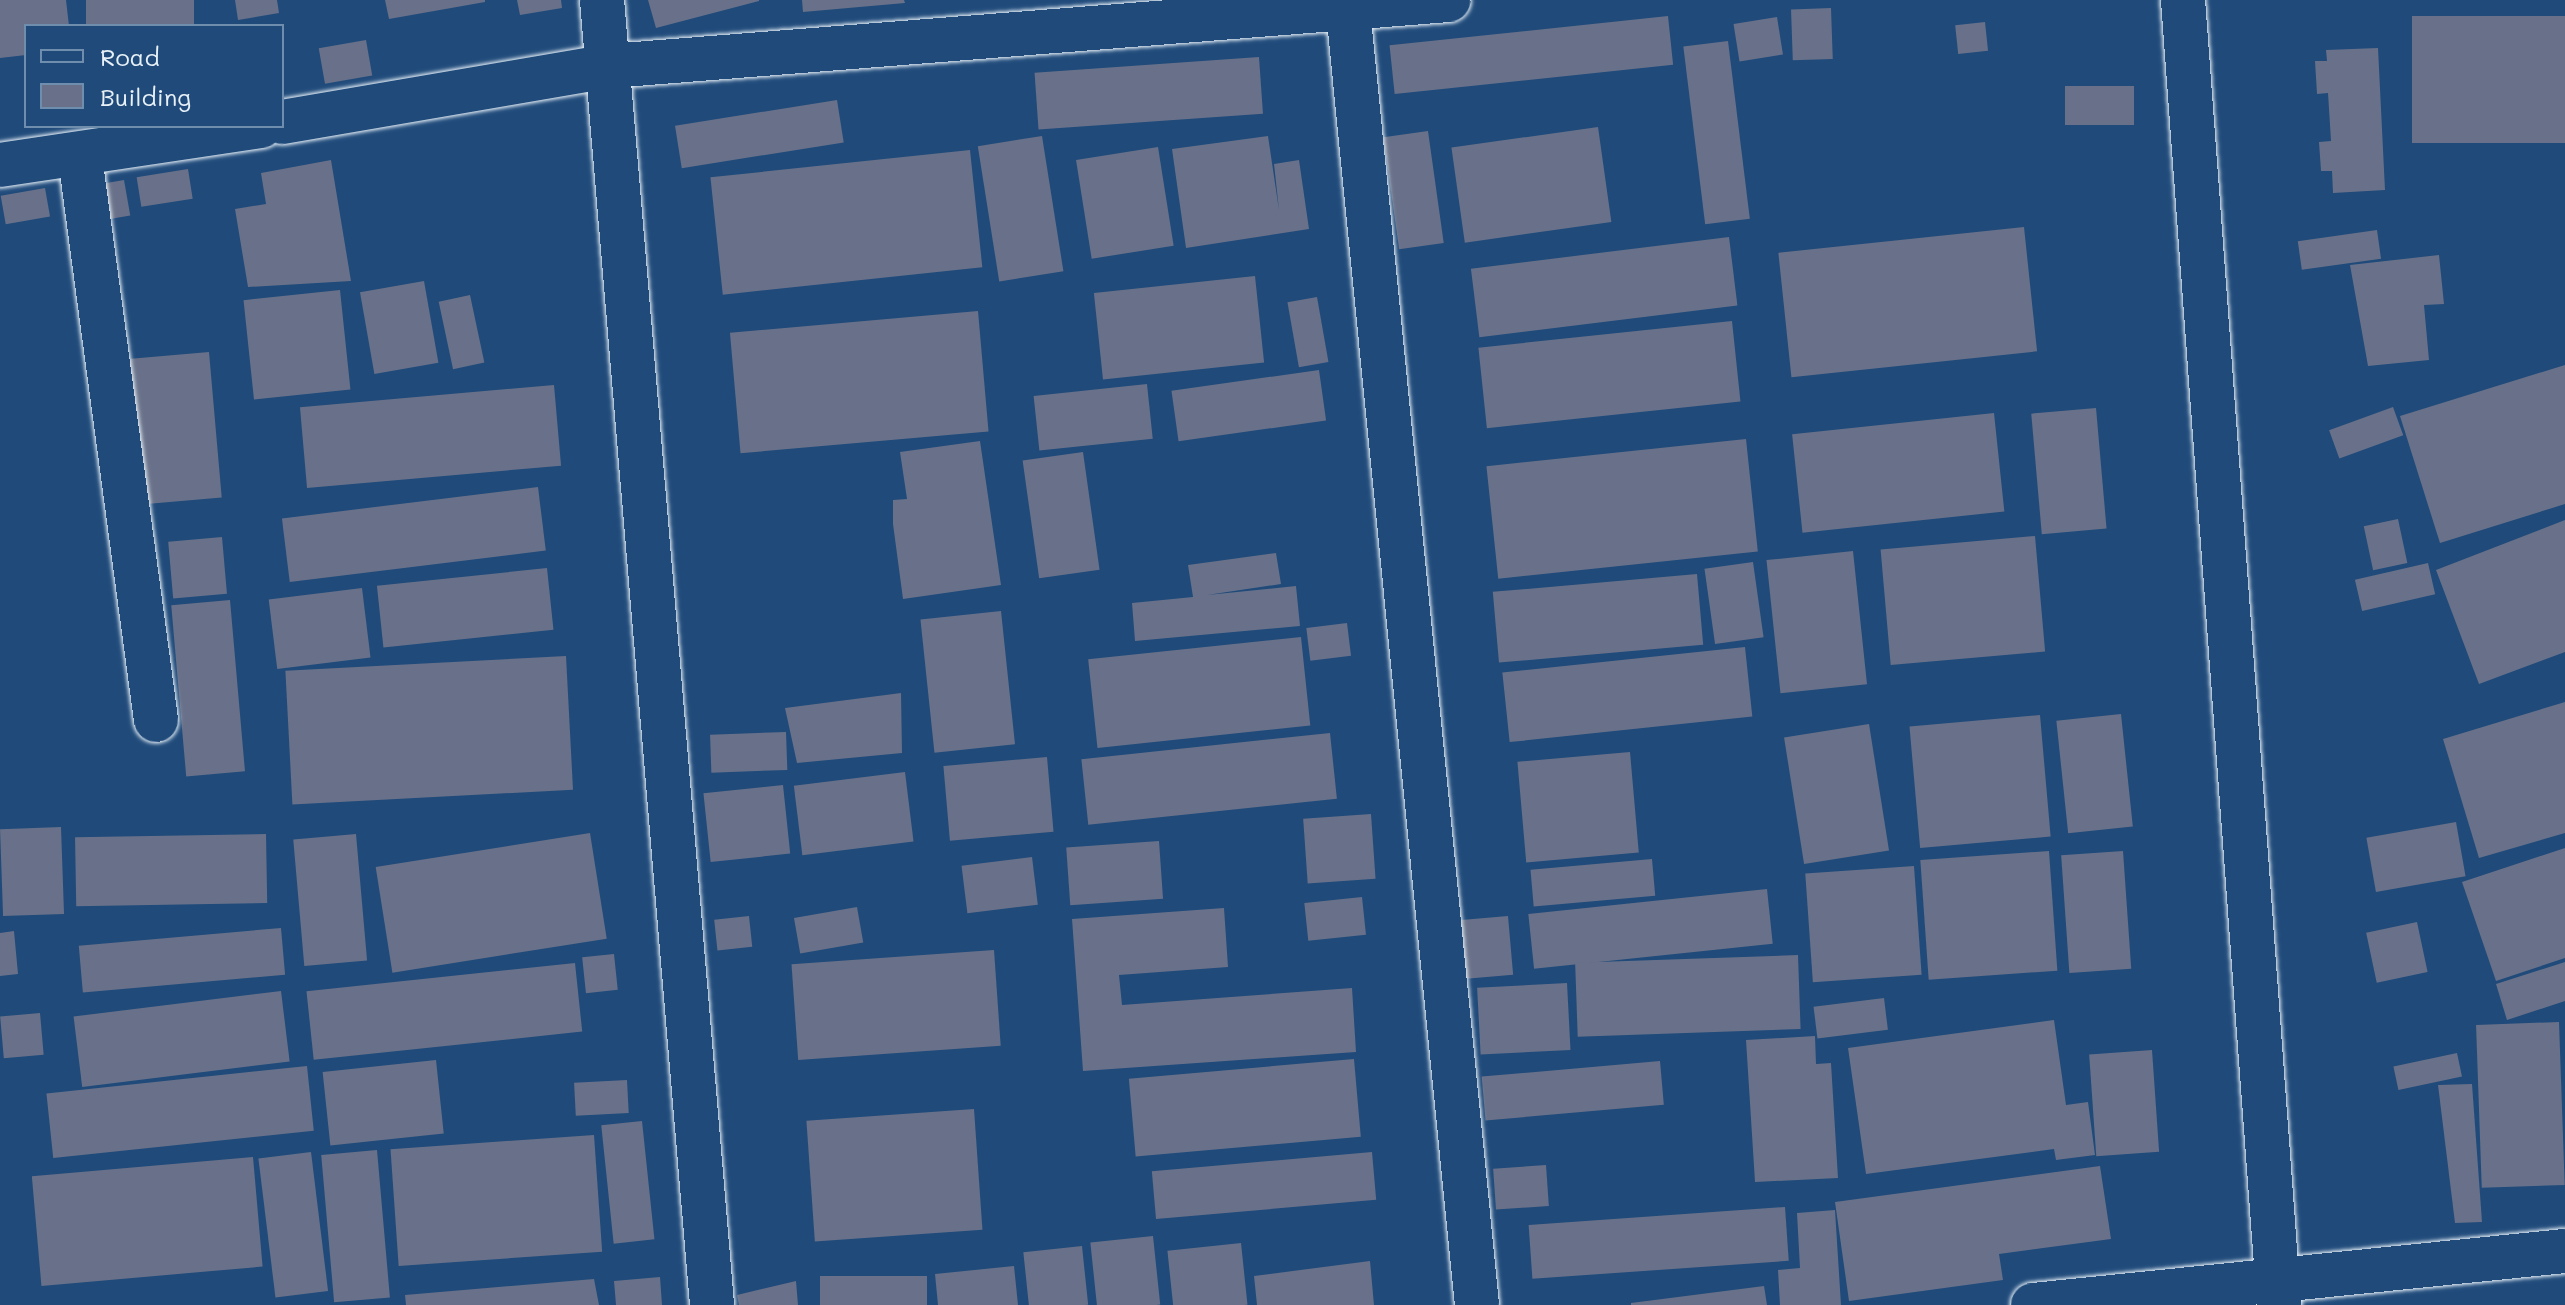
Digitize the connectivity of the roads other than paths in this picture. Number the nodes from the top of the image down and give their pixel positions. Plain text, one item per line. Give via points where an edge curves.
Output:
1 (602, 0) edge
2 (1448, 0) edge
3 (2183, 0) edge
4 (1348, 4) edge
5 (610, 66) junction
6 (284, 122) edge
7 (249, 128) edge
8 (80, 157) junction
9 (0, 165) edge
10 (156, 720) dead end
11 (2565, 1251) edge
12 (2278, 1292) edge
13 (712, 1305) edge
14 (1477, 1305) edge
15 (2033, 1305) edge

1 - 5 street
2 - 4 street
3 - 12 street
4 - 5 street
4 - 14 street
5 - 6 street
5 - 13 street
7 - 8 street
8 - 9 street
8 - 10 street
11 - 12 street
12 - 15 street

